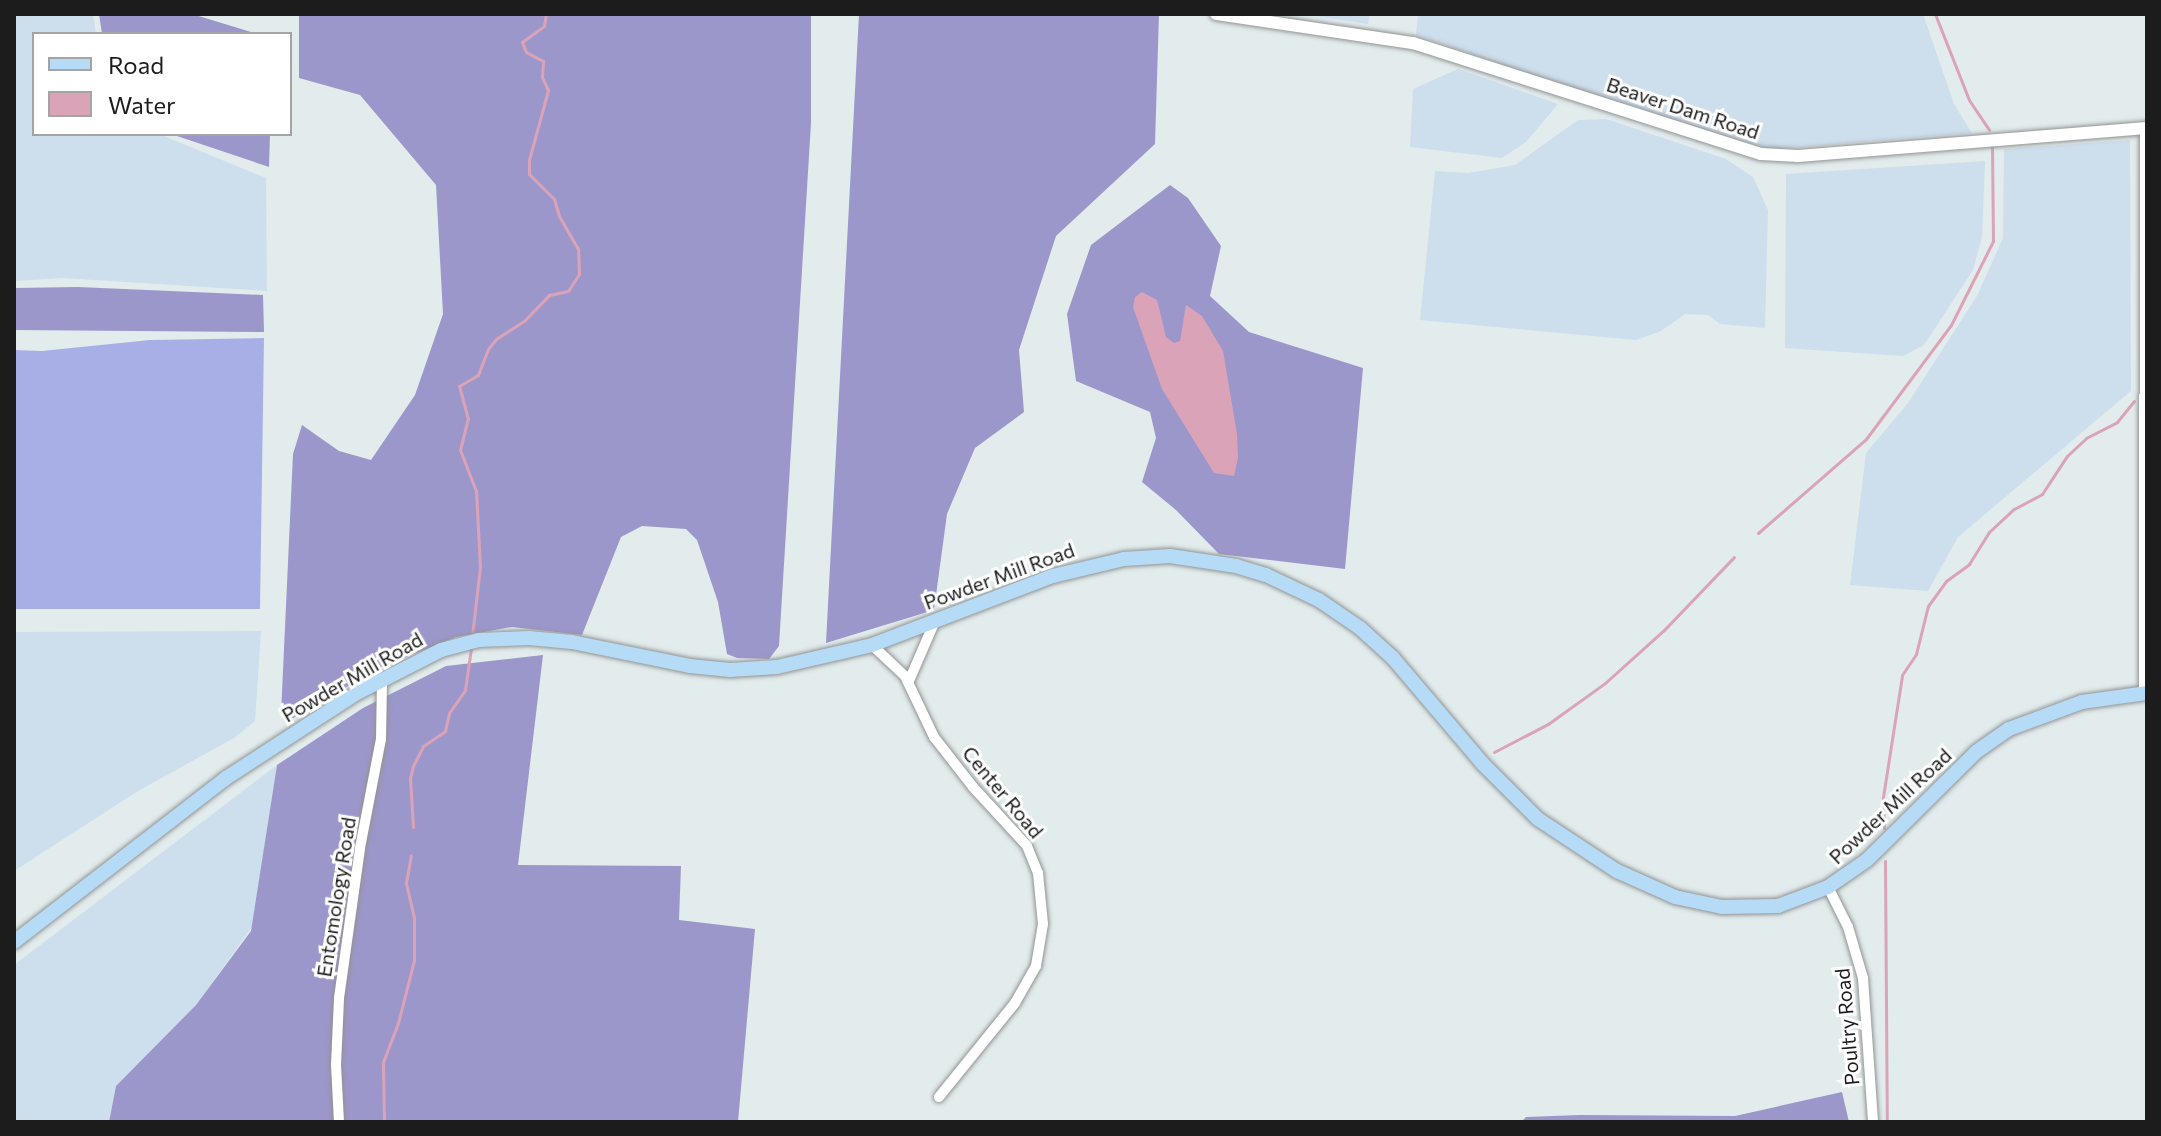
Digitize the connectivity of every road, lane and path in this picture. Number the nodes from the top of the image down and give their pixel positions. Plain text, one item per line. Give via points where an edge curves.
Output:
1 (1216, 14) edge
2 (2146, 128) edge
3 (935, 620) junction
4 (872, 645) junction
5 (382, 679) junction
6 (909, 681) junction
7 (2146, 693) edge
8 (1828, 887) junction
9 (14, 942) edge
10 (939, 1097) dead end
11 (339, 1122) edge
12 (1873, 1122) edge

1 - 2 street, Beaver Dam Road via 1413,43 1761,154 1798,156
2 - 7 street
3 - 4 main road, Powder Mill Road
3 - 6 street
3 - 8 main road, Powder Mill Road via 1053,576 1124,559 1195,558 1266,575 1319,600 1360,628 1393,658 1515,800 1600,862 1675,897 1722,907 1778,906
4 - 5 main road, Powder Mill Road via 795,664 730,670 548,639 472,642 426,656
4 - 6 street, Center Road
5 - 9 main road, Powder Mill Road via 226,778
5 - 11 street, Entomology Road via 381,739 339,998
6 - 10 street, Center Road via 934,737 1034,859 1043,913 1041,949 1027,983
7 - 8 main road, Powder Mill Road via 2082,702 2009,729 1957,769 1864,863
8 - 12 street, Poultry Road via 1848,927 1863,978

